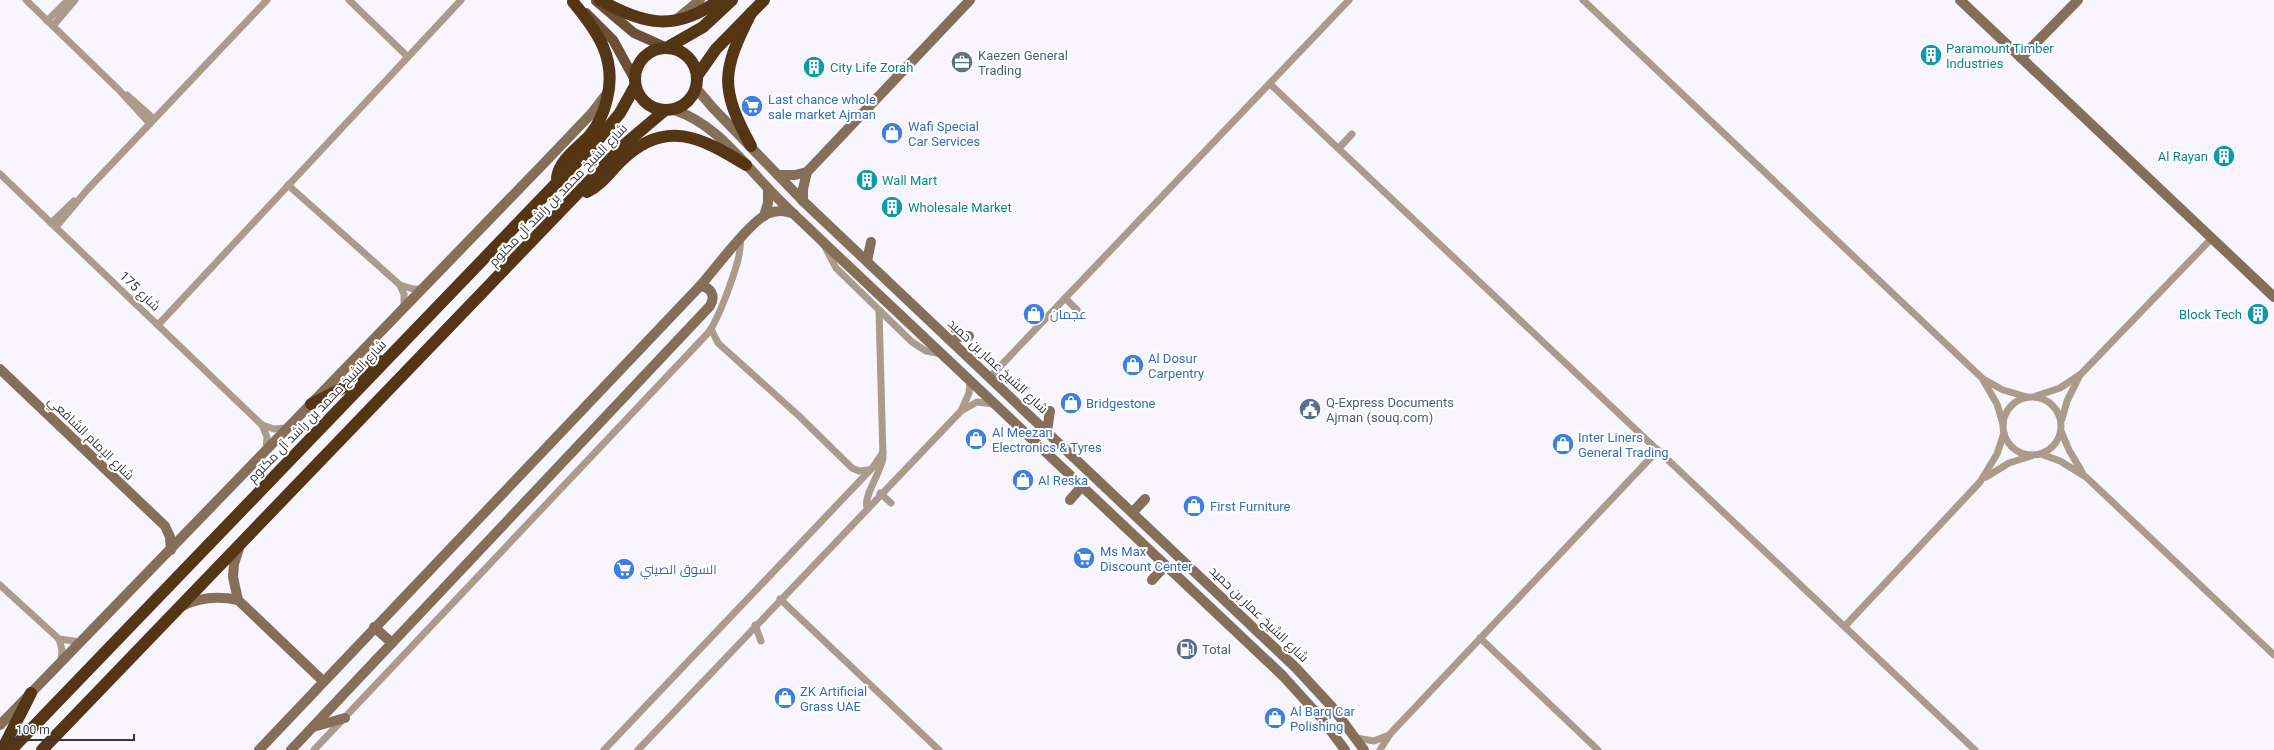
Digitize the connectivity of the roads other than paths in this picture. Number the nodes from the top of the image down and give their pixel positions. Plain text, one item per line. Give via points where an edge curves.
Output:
1 (26, 0) edge
2 (68, 0) edge
3 (75, 0) edge
4 (267, 0) edge
5 (349, 0) edge
6 (461, 0) edge
7 (595, 0) edge
8 (600, 0) edge
9 (700, 0) edge
10 (719, 0) edge
11 (732, 0) edge
12 (764, 0) edge
13 (970, 0) edge
14 (1349, 0) edge
15 (1582, 0) edge
16 (1960, 0) edge
17 (2078, 0) edge
18 (572, 1) edge
19 (751, 13) junction
20 (675, 21) junction
21 (50, 24) junction
22 (667, 47) junction
23 (408, 57) junction
24 (2021, 58) junction
25 (635, 82) junction
26 (697, 82) junction
27 (1270, 84) junction
28 (609, 91) junction
29 (668, 110) junction
30 (152, 121) junction
31 (1352, 134) dead end
32 (751, 146) junction
33 (1339, 148) junction
34 (746, 165) junction
35 (807, 172) junction
36 (0, 174) edge
37 (778, 175) junction
38 (556, 181) junction
39 (288, 185) junction
40 (768, 189) junction
41 (578, 195) junction
42 (803, 201) junction
43 (794, 214) junction
44 (764, 216) junction
45 (54, 225) junction
46 (2212, 238) junction
47 (740, 240) junction
48 (822, 241) junction
49 (871, 242) dead end
50 (867, 261) junction
51 (400, 285) junction
52 (700, 286) junction
53 (422, 289) junction
54 (2274, 297) edge
55 (1065, 298) junction
56 (404, 307) junction
57 (879, 310) junction
58 (1077, 310) dead end
59 (158, 325) junction
60 (711, 330) junction
61 (969, 336) dead end
62 (948, 338) junction
63 (394, 350) junction
64 (943, 354) junction
65 (0, 369) edge
66 (2081, 374) junction
67 (990, 377) junction
68 (1982, 378) junction
69 (970, 380) junction
70 (2036, 396) junction
71 (2027, 397) junction
72 (311, 404) junction
73 (996, 404) junction
74 (961, 411) junction
75 (1050, 411) dead end
76 (2061, 421) junction
77 (2003, 424) junction
78 (262, 425) junction
79 (286, 428) junction
80 (1047, 431) junction
81 (2061, 431) junction
82 (2004, 433) junction
83 (266, 450) junction
84 (1658, 450) junction
85 (883, 452) junction
86 (2041, 454) junction
87 (2031, 455) junction
88 (870, 470) junction
89 (2086, 477) junction
90 (1980, 482) junction
91 (1082, 486) junction
92 (880, 493) junction
93 (1145, 499) dead end
94 (1070, 500) dead end
95 (891, 503) dead end
96 (867, 507) junction
97 (1133, 512) junction
98 (164, 526) junction
99 (189, 530) junction
100 (241, 541) junction
101 (171, 550) junction
102 (1165, 566) junction
103 (1152, 580) dead end
104 (0, 585) edge
105 (780, 599) junction
106 (238, 600) junction
107 (174, 610) junction
108 (755, 626) junction
109 (1845, 626) junction
110 (374, 627) junction
111 (1480, 638) junction
112 (59, 639) junction
113 (761, 641) dead end
114 (80, 642) junction
115 (392, 643) junction
116 (2274, 655) edge
117 (61, 661) junction
118 (323, 681) junction
119 (31, 693) junction
120 (345, 718) junction
121 (0, 725) edge
122 (313, 727) junction
123 (1390, 734) junction
124 (1356, 738) junction
125 (2, 750) edge
126 (11, 750) edge
127 (42, 750) edge
128 (259, 750) edge
129 (291, 750) edge
130 (314, 750) edge
131 (604, 750) edge
132 (638, 750) edge
133 (939, 750) edge
134 (1345, 750) edge
135 (1364, 750) edge
136 (1380, 750) edge
137 (1598, 750) edge
138 (1975, 750) edge

1 - 21 street
2 - 21 street
3 - 21 street
4 - 30 street
5 - 23 street
6 - 23 street
7 - 22 main road via 634,33
8 - 20 highway via 640,19
9 - 20 street
10 - 20 highway via 694,16
11 - 22 highway via 703,27
12 - 19 highway
13 - 35 street
14 - 27 street
15 - 68 street
16 - 24 street
17 - 24 street
18 - 25 main road via 614,40
18 - 28 highway via 592,25 602,43 611,72
19 - 26 highway via 716,49
19 - 32 highway via 730,58 727,83 732,108
21 - 30 street
22 - 25 highway via 644,56 639,63
22 - 26 highway via 688,56 696,69
23 - 39 street
24 - 46 street
25 - 29 highway via 645,103
25 - 38 highway, شارع الشيخ محمد بن راشد آل مكتوم via 620,112 606,132
26 - 29 highway via 687,102
26 - 32 street, شارع الشيخ عمار بن حميد via 713,108
27 - 33 street
27 - 55 street
28 - 38 highway via 595,128 563,163
28 - 53 street via 591,114
29 - 34 street via 693,117 711,128
29 - 41 highway, شارع الشيخ محمد بن راشد آل مكتوم via 636,133
30 - 45 street
31 - 33 street
32 - 37 street, شارع الشيخ عمار بن حميد
33 - 84 street
34 - 40 street
34 - 41 highway via 694,137 658,138 636,149 597,186
35 - 37 street
35 - 42 street
36 - 45 street, شارع 175
37 - 42 street, شارع الشيخ عمار بن حميد
38 - 63 highway, شارع الشيخ محمد بن راشد آل مكتوم
39 - 51 street
39 - 59 street
40 - 43 street
40 - 44 street via 768,203
41 - 100 highway, شارع الشيخ محمد بن راشد آل مكتوم
42 - 50 street, شارع الشيخ عمار بن حميد
43 - 44 street via 779,211
43 - 48 street
44 - 47 street
45 - 59 street, شارع 175
46 - 54 street
46 - 66 street
47 - 52 street
47 - 60 street via 740,256
48 - 57 street via 836,268
48 - 64 street
49 - 50 street
50 - 62 street, شارع الشيخ عمار بن حميد
51 - 53 street
51 - 56 street via 404,294
52 - 110 street
52 - 115 street via 707,288 711,293 710,306
53 - 56 street
55 - 58 street
55 - 67 street
56 - 72 street
57 - 64 street via 916,346
57 - 85 street
59 - 78 street, شارع 175
60 - 88 street via 718,343 852,468 859,471
60 - 120 street
61 - 62 street
62 - 67 street, شارع الشيخ عمار بن حميد
63 - 72 highway via 381,356 347,386
63 - 126 highway, شارع الشيخ محمد بن راشد آل مكتوم
64 - 69 street
65 - 98 street, شارع الإمام الشافعي
66 - 70 street via 2060,388
66 - 76 street via 2067,401
67 - 80 street, شارع الشيخ عمار بن حميد
68 - 71 street via 2003,390
68 - 77 street via 1997,404
69 - 73 street
69 - 74 street via 969,393
70 - 71 street
70 - 76 street via 2056,407
71 - 77 street via 2013,404
72 - 79 street
73 - 74 street via 977,402
73 - 91 street
74 - 92 street
75 - 80 street
76 - 81 street
77 - 82 street
78 - 79 street via 274,429
78 - 83 street via 267,437
79 - 83 street
80 - 97 street, شارع الشيخ عمار بن حميد
81 - 86 street via 2054,445
81 - 89 street
82 - 87 street via 2017,451
82 - 90 street via 1997,454
83 - 99 street
84 - 109 street
84 - 111 street
85 - 88 street
85 - 96 street via 881,468 866,499
86 - 87 street
86 - 89 street
87 - 90 street via 2004,466
88 - 131 street
89 - 116 street
90 - 109 street
91 - 94 street
91 - 102 street
92 - 95 street
92 - 96 street
93 - 97 street
96 - 105 street
97 - 124 street, شارع الشيخ عمار بن حميد via 1296,668 1333,708
98 - 99 street via 176,530
98 - 101 street, شارع الإمام الشافعي via 170,537
99 - 101 street
100 - 106 street via 234,564 234,583
100 - 107 highway, شارع الشيخ محمد بن راشد آل مكتوم
101 - 114 street
102 - 103 street
102 - 134 street via 1296,690
104 - 112 street
105 - 108 street
105 - 133 street
106 - 107 street via 205,598
106 - 118 street
107 - 127 highway, شارع الشيخ محمد بن راشد آل مكتوم
108 - 113 street
108 - 132 street
109 - 138 street
110 - 115 street
110 - 118 street
111 - 123 street
111 - 137 street
112 - 114 street
112 - 117 street
114 - 117 street
115 - 122 street
117 - 119 street
118 - 128 street
119 - 121 street
119 - 125 highway
120 - 122 street
120 - 130 street
122 - 129 street
123 - 124 street via 1374,741
123 - 136 street
124 - 135 street, شارع الشيخ عمار بن حميد

